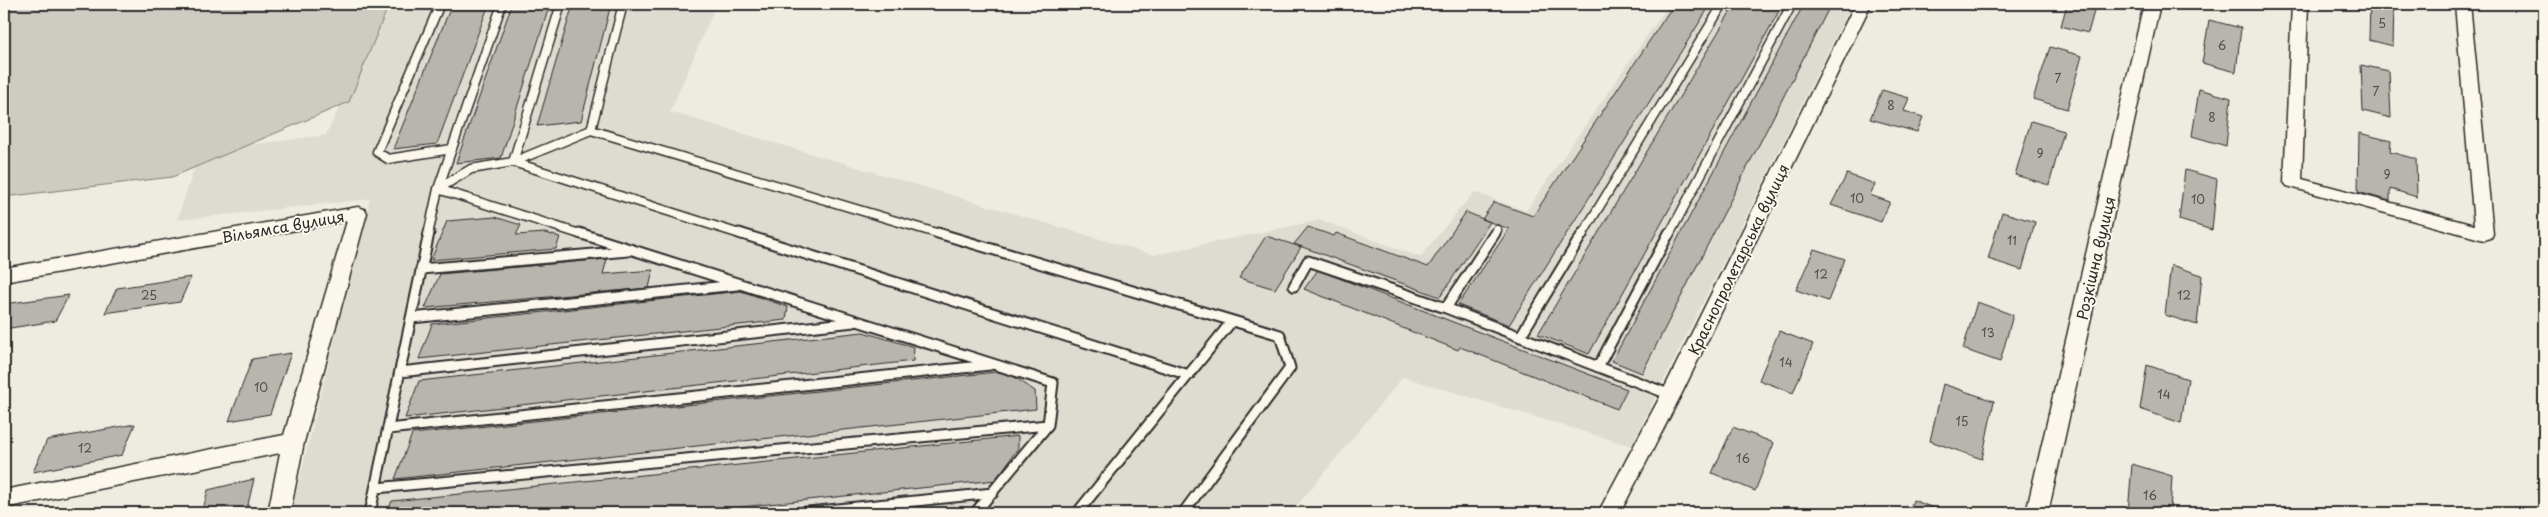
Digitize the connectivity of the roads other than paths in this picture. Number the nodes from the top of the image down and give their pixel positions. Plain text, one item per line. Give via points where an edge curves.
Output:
1 (440, 4) edge
2 (502, 4) edge
3 (561, 4) edge
4 (622, 4) edge
5 (1723, 4) edge
6 (1792, 4) edge
7 (1863, 4) edge
8 (2152, 4) edge
9 (2300, 4) edge
10 (2463, 4) edge
11 (591, 130) junction
12 (452, 150) junction
13 (513, 162) junction
14 (438, 189) junction
15 (1497, 230) dead end
16 (633, 250) junction
17 (422, 269) junction
18 (4, 275) edge
19 (741, 284) junction
20 (1294, 286) dead end
21 (1446, 308) junction
22 (411, 318) junction
23 (1232, 321) junction
24 (859, 322) junction
25 (1520, 337) junction
26 (995, 365) junction
27 (1598, 367) junction
28 (400, 372) junction
29 (1189, 375) junction
30 (1671, 395) junction
31 (1048, 425) junction
32 (388, 429) junction
33 (293, 442) junction
34 (376, 488) junction
35 (993, 493) junction
36 (4, 499) edge
37 (279, 513) edge
38 (370, 513) edge
39 (798, 513) edge
40 (975, 513) edge
41 (1077, 513) edge
42 (1183, 513) edge
43 (1609, 513) edge
44 (2037, 513) edge

1 - 12 lane via 376,152 388,159
2 - 12 lane
3 - 13 lane
4 - 11 lane
5 - 25 lane
6 - 27 lane
7 - 30 street, Краснопролетарська вулиця
8 - 44 street, Розкішна вулиця
9 - 10 street via 2293,182 2484,234
11 - 13 lane
11 - 23 lane
12 - 14 lane
13 - 14 lane via 471,169
13 - 29 lane
14 - 16 lane
14 - 17 lane
15 - 21 lane
16 - 17 lane
16 - 19 lane
17 - 22 lane
18 - 33 street, Вільямса вулиця via 358,213
19 - 22 lane
19 - 24 lane
20 - 21 lane via 1308,261
21 - 25 lane
22 - 28 lane
23 - 29 lane
23 - 42 lane via 1280,335 1290,368
24 - 26 lane
24 - 28 lane
25 - 27 lane
26 - 31 lane via 1053,383
26 - 32 lane
27 - 30 lane
28 - 32 lane
29 - 41 lane
30 - 43 street, Краснопролетарська вулиця
31 - 34 lane
31 - 35 lane
32 - 34 lane
33 - 36 street
33 - 37 street, Вільямса вулиця
34 - 38 lane
35 - 39 lane
35 - 40 lane

